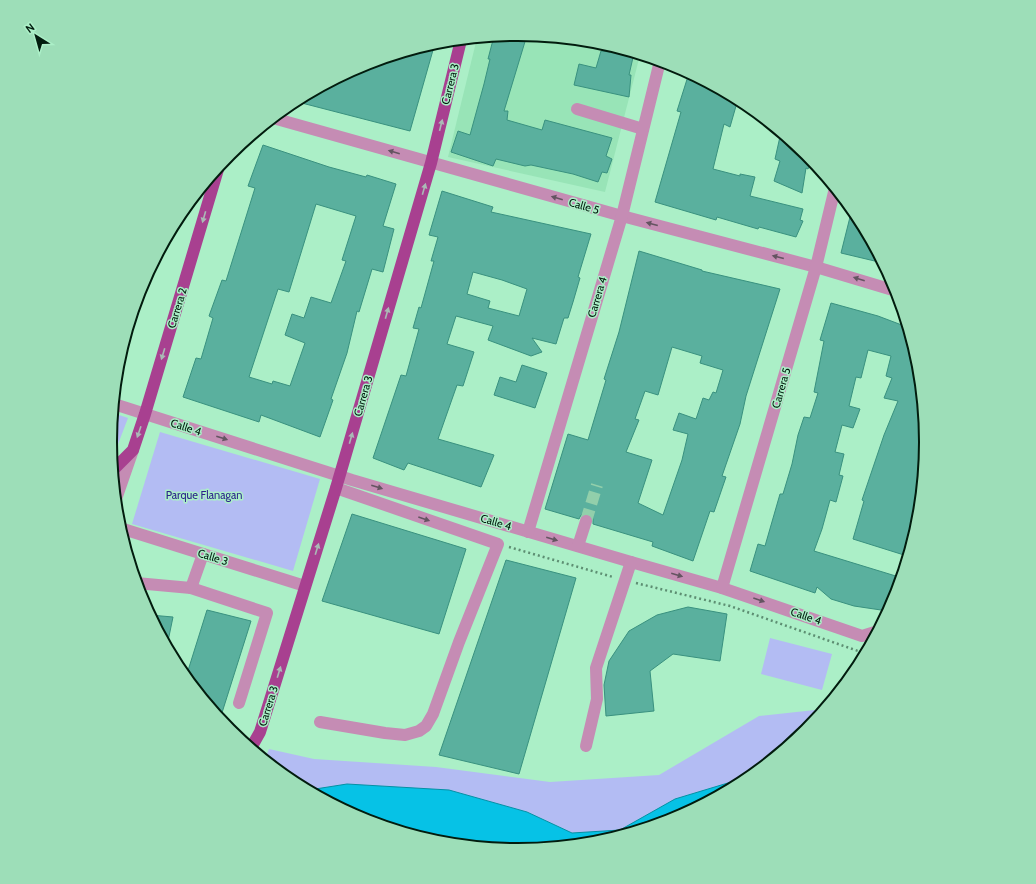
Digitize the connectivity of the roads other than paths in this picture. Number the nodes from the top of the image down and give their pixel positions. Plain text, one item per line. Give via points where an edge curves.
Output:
1 (460, 45) edge
2 (659, 67) edge
3 (577, 109) dead end
4 (280, 120) edge
5 (643, 129) junction
6 (432, 163) junction
7 (215, 181) edge
8 (833, 195) edge
9 (622, 216) junction
10 (816, 267) junction
11 (888, 289) edge
12 (119, 406) edge
13 (145, 414) junction
14 (133, 450) junction
15 (118, 465) edge
16 (340, 476) junction
17 (120, 488) edge
18 (336, 488) junction
19 (474, 516) junction
20 (586, 522) tunnel mouth
21 (127, 530) edge
22 (528, 532) junction
23 (468, 534) junction
24 (578, 546) junction
25 (203, 554) junction
26 (631, 562) junction
27 (143, 584) edge
28 (305, 586) junction
29 (191, 588) junction
30 (722, 588) junction
31 (871, 633) edge
32 (240, 703) dead end
33 (320, 722) dead end
34 (254, 743) edge
35 (586, 746) dead end

6 -> 1 main road, Carrera 3
2 - 5 street, Carrera 4
3 - 5 street
6 -> 4 street, Calle 5
5 - 9 street, Carrera 4
9 -> 6 street, Calle 5
16 -> 6 main road, Carrera 3
7 -> 13 main road, Carrera 2
8 - 10 street, Carrera 5
10 -> 9 street, Calle 5
9 - 22 street, Carrera 4
11 -> 10 street, Calle 5
10 - 30 street, Carrera 5
12 - 13 street, Calle 4
13 -> 14 main road, Carrera 2
13 -> 16 street, Calle 4
14 - 15 main road, Carrera 2
14 - 17 street, Carrera 2
16 - 18 main road, Carrera 3
16 -> 19 street, Calle 4
18 -> 23 street
28 -> 18 main road, Carrera 3
19 - 22 street, Calle 4
19 - 23 street
20 - 24 street
21 - 25 street, Calle 3
22 -> 24 street, Calle 4
23 - 33 street via 498,544 433,714 426,726 405,735
24 - 26 street, Calle 4
25 - 28 street, Calle 3
25 - 29 street
26 -> 30 street, Calle 4
26 - 35 street via 596,668 597,699
27 - 29 street
34 -> 28 main road, Carrera 3 via 260,732
29 - 32 street via 267,613
30 -> 31 street, Calle 4 via 862,636

